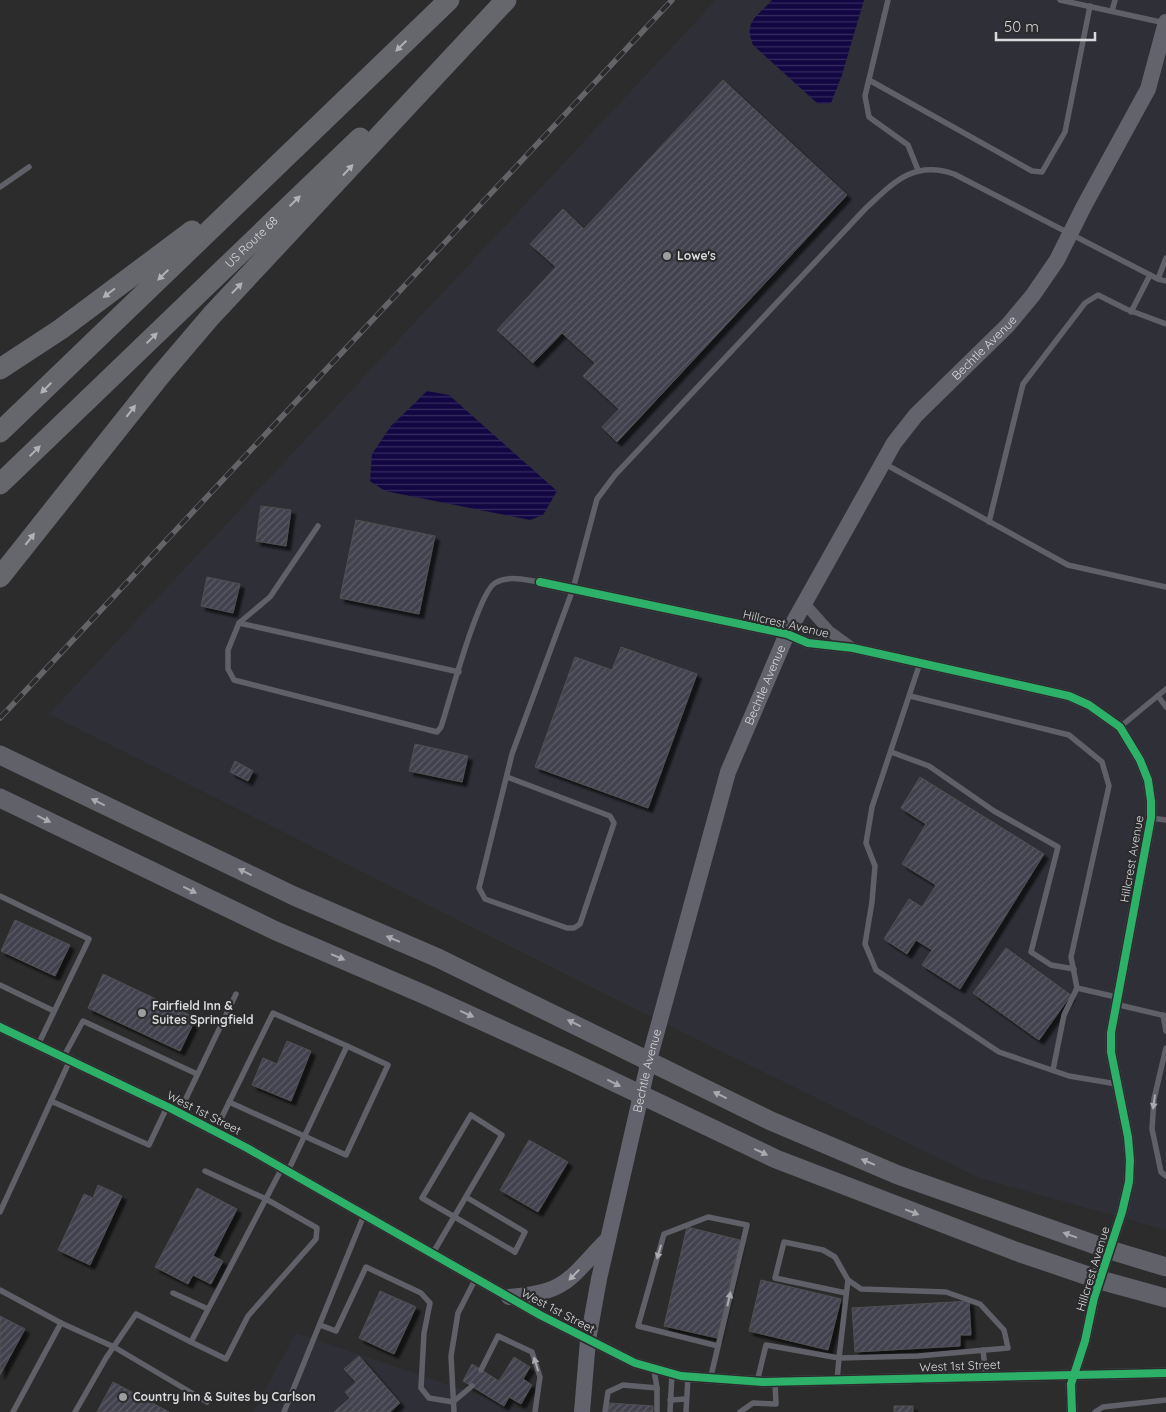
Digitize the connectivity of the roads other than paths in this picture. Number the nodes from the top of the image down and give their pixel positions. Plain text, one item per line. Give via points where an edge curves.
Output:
1 (449, 0) edge
2 (504, 0) edge
3 (888, 0) edge
4 (1060, 0) edge
5 (1114, 0) edge
6 (1090, 6) junction
7 (1112, 11) junction
8 (1166, 22) edge
9 (869, 80) junction
10 (29, 167) dead end
11 (918, 170) junction
12 (261, 180) junction
13 (0, 187) edge
14 (1070, 234) junction
15 (1166, 258) edge
16 (1150, 275) junction
17 (1158, 279) junction
18 (1166, 281) edge
19 (1131, 312) junction
20 (1166, 324) edge
21 (0, 369) edge
22 (0, 432) edge
23 (883, 463) junction
24 (0, 484) edge
25 (989, 522) junction
26 (318, 526) dead end
27 (0, 577) edge
28 (540, 582) joint
29 (1166, 587) edge
30 (573, 589) junction
31 (805, 604) junction
32 (239, 623) junction
33 (787, 634) junction
34 (853, 648) junction
35 (920, 663) junction
36 (459, 672) junction
37 (1166, 690) edge
38 (910, 696) junction
39 (1158, 696) junction
40 (1166, 707) edge
41 (1120, 727) junction
42 (891, 752) junction
43 (0, 755) edge
44 (507, 777) junction
45 (0, 798) edge
46 (1151, 818) junction
47 (1166, 820) edge
48 (0, 896) edge
49 (1074, 970) junction
50 (0, 985) edge
51 (1077, 988) junction
52 (236, 994) dead end
53 (1115, 1000) junction
54 (54, 1011) junction
55 (1164, 1015) edge
56 (0, 1027) edge
57 (1166, 1031) edge
58 (38, 1045) junction
59 (347, 1046) junction
60 (1166, 1052) edge
61 (67, 1058) junction
62 (649, 1060) junction
63 (1053, 1070) junction
64 (197, 1074) junction
65 (1118, 1084) junction
66 (642, 1096) junction
67 (51, 1100) junction
68 (229, 1102) junction
69 (167, 1107) junction
70 (179, 1113) junction
71 (215, 1132) junction
72 (305, 1136) junction
73 (285, 1169) junction
74 (205, 1171) dead end
75 (1166, 1176) edge
76 (466, 1196) junction
77 (266, 1199) junction
78 (0, 1212) edge
79 (365, 1214) junction
80 (454, 1217) junction
81 (608, 1239) junction
82 (1110, 1250) junction
83 (433, 1253) junction
84 (1166, 1267) edge
85 (476, 1278) junction
86 (848, 1280) junction
87 (1100, 1280) junction
88 (0, 1290) edge
89 (173, 1293) dead end
90 (846, 1293) junction
91 (509, 1298) junction
92 (1166, 1298) edge
93 (208, 1309) junction
94 (61, 1323) junction
95 (320, 1325) junction
96 (588, 1340) junction
97 (191, 1342) junction
98 (718, 1346) junction
99 (114, 1347) junction
100 (983, 1350) junction
101 (839, 1358) junction
102 (481, 1370) dead end
103 (654, 1370) junction
104 (1166, 1373) edge
105 (672, 1374) junction
106 (1074, 1374) junction
107 (688, 1377) junction
108 (986, 1377) junction
109 (710, 1380) junction
110 (837, 1381) junction
111 (757, 1382) junction
112 (774, 1382) junction
113 (472, 1386) dead end
114 (657, 1388) junction
115 (686, 1399) junction
116 (670, 1400) junction
117 (1166, 1400) edge
118 (207, 1402) dead end
119 (453, 1402) junction
120 (13, 1412) edge
121 (75, 1412) edge
122 (284, 1412) edge
123 (454, 1412) edge
124 (535, 1412) edge
125 (582, 1412) edge
126 (605, 1412) edge
127 (657, 1412) edge
128 (670, 1412) edge
129 (686, 1412) edge
130 (740, 1412) edge
131 (1072, 1412) edge
132 (1095, 1412) edge

1 -> 12 highway
24 -> 2 highway, US Route 68
27 -> 2 highway via 211,316
3 - 9 lane
4 - 6 lane
5 - 7 lane
6 - 7 lane
6 - 9 lane via 1065,132 1042,172 1032,171
7 - 8 lane
8 - 14 street, Bechtle Avenue via 1148,89
9 - 11 lane via 865,96 869,117 908,145
10 - 13 lane
11 - 14 lane via 932,169 954,174
11 - 30 lane via 889,186 866,208 615,476 597,499
12 -> 21 highway via 61,329
12 -> 22 highway
14 - 16 lane
14 - 23 street, Bechtle Avenue via 1033,295 1008,325 916,415
15 - 17 lane
16 - 17 lane
16 - 19 lane
17 - 18 lane
19 - 20 lane
19 - 25 lane via 1098,295 1085,303 1023,384
23 - 25 lane
23 - 31 street, Bechtle Avenue
25 - 29 lane via 1068,565
26 - 32 lane via 270,597
28 - 30 street, Hillcrest Avenue
28 - 36 lane via 506,578 493,584 475,620
30 - 33 street, Hillcrest Avenue
30 - 44 lane via 512,754
31 - 33 street, Bechtle Avenue
31 - 34 street, Hillcrest Avenue via 830,631
32 - 36 lane
32 - 36 lane via 228,650 228,669 234,680 437,732
33 - 34 street, Hillcrest Avenue via 808,643
33 - 62 street, Bechtle Avenue via 728,772
34 - 35 street, Hillcrest Avenue
35 - 38 lane
35 - 41 street, Hillcrest Avenue via 1069,696
37 - 39 lane
38 - 42 lane
38 - 49 lane via 1069,735 1102,762 1109,786 1071,957
39 - 40 lane
39 - 41 lane
41 - 46 street, Hillcrest Avenue via 1148,780
42 - 49 lane via 929,766 994,811 1058,847 1031,952 1051,965
42 - 63 lane via 872,807 866,843 874,866 865,944 876,970 999,1052
62 -> 43 main road via 438,958 294,896
44 - 44 lane via 480,894 485,900 574,928 580,924 614,823 610,816
45 -> 66 main road via 276,931 468,1014
46 - 47 lane
46 - 53 street, Hillcrest Avenue
48 - 54 lane via 89,938
49 - 51 lane
50 - 54 lane
51 - 53 lane
51 - 63 lane via 1064,1015
52 - 64 lane
53 - 55 lane
53 - 65 street, Hillcrest Avenue via 1111,1033
54 - 58 lane
55 - 57 lane
56 - 58 street, West 1st Street
58 - 61 street, West 1st Street
59 - 68 lane via 273,1013
59 - 72 lane
59 - 72 lane via 388,1065 346,1155
60 -> 75 lane via 1154,1099 1152,1130 1161,1172
61 - 64 lane via 83,1021
61 - 67 lane
61 - 69 street, West 1st Street
62 - 66 street, Bechtle Avenue
82 -> 62 main road via 898,1175 771,1121
63 - 65 lane
64 - 70 lane
65 - 82 street, Hillcrest Avenue via 1130,1160 1129,1182
66 - 81 street, Bechtle Avenue
66 -> 87 main road via 776,1159 1015,1251
67 - 69 lane via 149,1145
67 - 78 lane
68 - 71 lane
68 - 72 lane
69 - 70 street, West 1st Street
70 - 71 street, West 1st Street
71 - 73 street, West 1st Street
72 - 73 lane
73 - 77 lane
73 - 79 street, West 1st Street
74 - 77 lane
76 - 80 lane
76 - 80 lane via 525,1232 515,1252
76 - 80 lane via 502,1135 471,1116 422,1198
77 - 93 lane
77 - 97 lane via 318,1228 316,1240 248,1316 226,1359
79 - 83 street, West 1st Street
79 - 95 lane
80 - 83 lane
81 -> 91 street via 572,1278 558,1288
81 - 96 street, Bechtle Avenue
82 - 84 main road
82 - 87 street, Hillcrest Avenue
83 - 85 street, West 1st Street
85 - 91 street, West 1st Street
85 - 119 lane via 458,1313 451,1356
86 - 90 lane
86 - 90 lane via 835,1257 824,1250 784,1242 775,1278
86 - 100 lane via 861,1288 946,1292 980,1304 1004,1330 1008,1348
87 - 92 main road
87 - 106 street, Hillcrest Avenue
88 - 94 lane
89 - 93 lane
90 - 101 lane
91 - 96 street, West 1st Street
93 - 97 lane
94 - 99 lane
94 - 120 lane
95 - 119 lane via 336,1331 366,1267 421,1293 430,1303 424,1332 421,1388 429,1398
95 - 122 lane
96 - 103 street, West 1st Street
96 - 125 street, Bechtle Avenue
97 - 99 lane via 136,1314
98 -> 98 lane via 747,1225 708,1217 664,1234 638,1326
98 - 109 lane
99 - 118 lane
99 - 121 lane
100 - 101 lane
100 - 108 lane
101 - 110 lane
101 - 111 lane via 766,1345
124 -> 102 lane via 540,1377 532,1352 498,1336
103 - 105 street, West 1st Street
103 - 114 lane
104 - 106 street, West 1st Street
105 - 107 street, West 1st Street
105 - 116 lane
106 - 108 street, West 1st Street
106 - 131 street, Hillcrest Avenue
107 - 109 street, West 1st Street
107 - 115 lane
108 - 110 street, West 1st Street
109 - 111 street, West 1st Street
110 - 112 street, West 1st Street
111 - 112 street, West 1st Street
112 - 130 lane via 776,1404 753,1403
113 - 119 lane
114 - 126 lane via 623,1384 608,1392
114 - 127 lane
115 - 116 lane
115 - 129 lane
116 - 128 lane
117 - 132 lane via 1102,1407
119 - 123 lane

